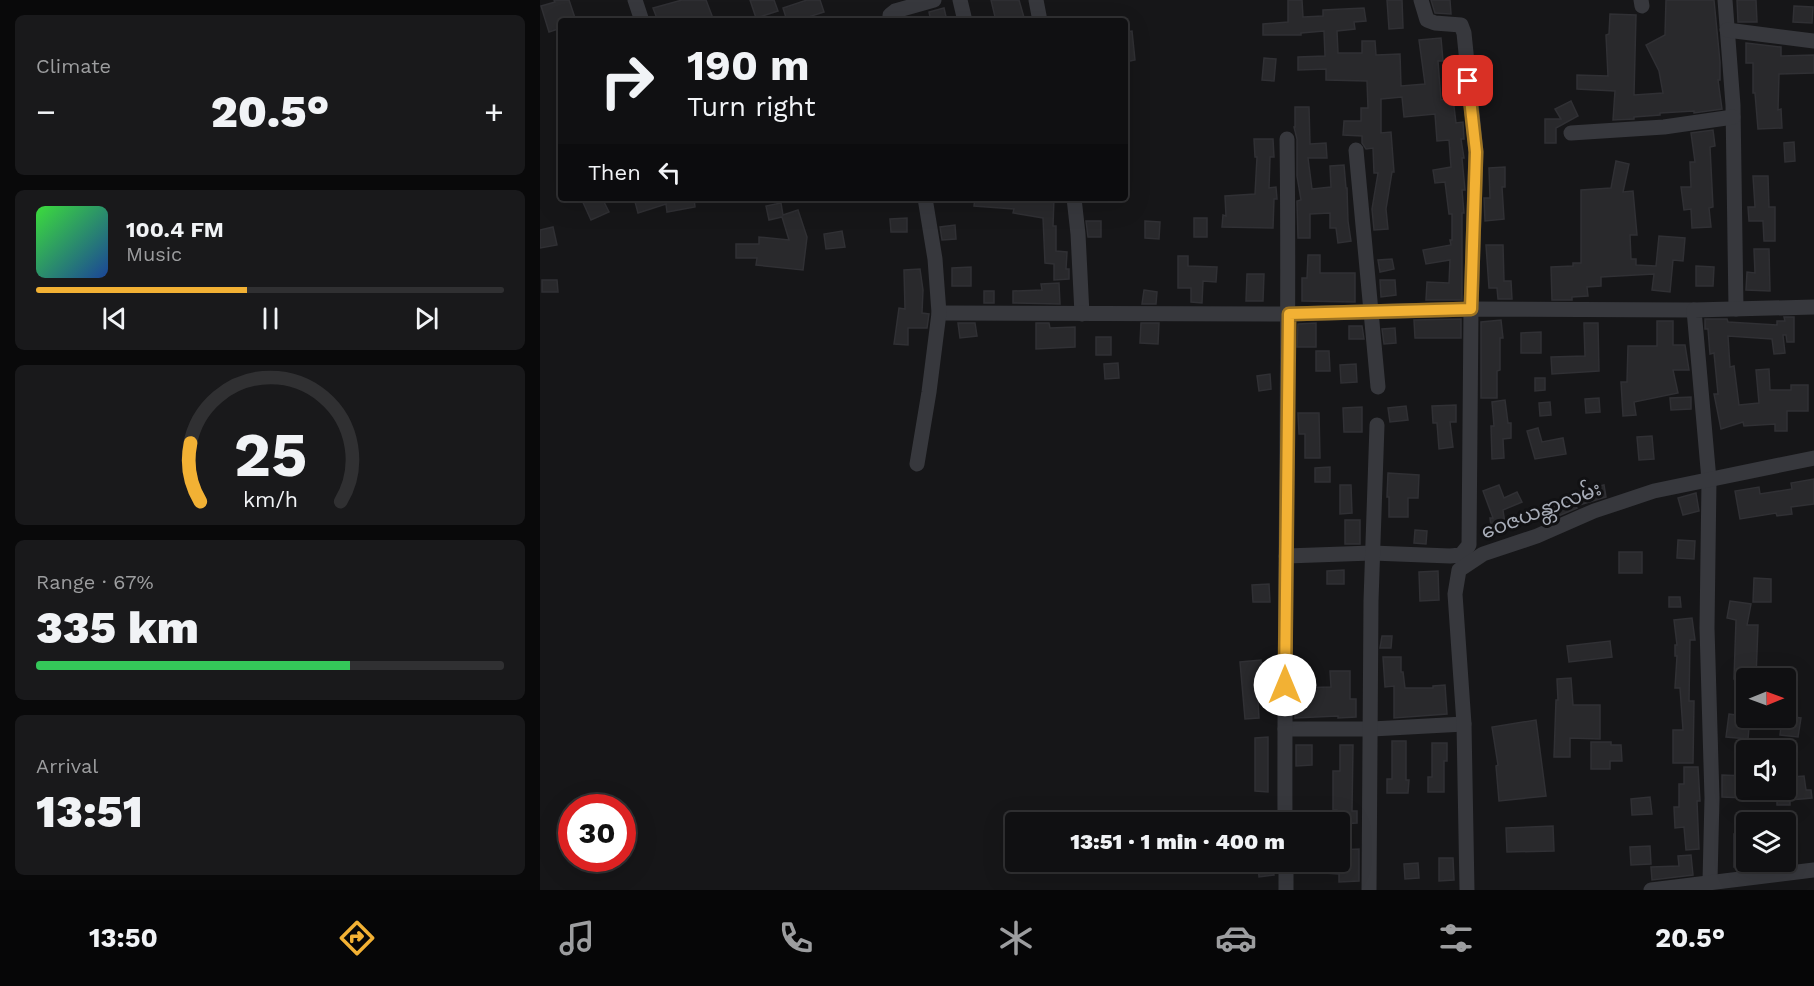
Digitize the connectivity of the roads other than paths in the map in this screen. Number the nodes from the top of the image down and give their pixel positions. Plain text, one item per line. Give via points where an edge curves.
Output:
1 (635, 0) edge
2 (934, 0) edge
3 (960, 0) edge
4 (1036, 0) edge
5 (1421, 0) edge
6 (1725, 0) edge
7 (641, 18) edge
8 (890, 18) edge
9 (964, 18) edge
10 (1039, 18) edge
11 (1727, 30) junction
12 (1814, 41) edge
13 (1733, 117) junction
14 (1571, 133) dead end
15 (1287, 139) dead end
16 (1356, 150) dead end
17 (925, 201) edge
18 (1074, 201) edge
19 (1814, 307) edge
20 (1471, 309) junction
21 (1736, 309) junction
22 (1695, 310) junction
23 (1371, 311) junction
24 (939, 313) junction
25 (1082, 314) junction
26 (1289, 314) junction
27 (1378, 387) dead end
28 (1377, 425) dead end
29 (1814, 458) edge
30 (917, 464) dead end
31 (1709, 480) junction
32 (1372, 553) junction
33 (1286, 556) junction
34 (1464, 724) junction
35 (1285, 729) junction
36 (1372, 729) junction
37 (1286, 812) edge
38 (1814, 870) edge
39 (1286, 872) edge
40 (1710, 881) junction
41 (1286, 890) edge
42 (1370, 890) edge
43 (1467, 890) edge
44 (1651, 890) edge

1 - 7 street
2 - 8 street via 895,11
3 - 9 street
4 - 10 street
5 - 20 street via 1427,20 1461,25 1464,33 1476,152
6 - 11 street
11 - 12 street
11 - 13 street
13 - 14 street via 1664,127
13 - 21 street
15 - 26 street
16 - 23 street
17 - 24 street
18 - 25 street
19 - 21 street
20 - 22 street
20 - 23 street
20 - 32 street via 1469,545 1461,555 1450,556
21 - 22 street
22 - 31 street
23 - 26 street
23 - 27 street
24 - 25 street
24 - 30 street
25 - 26 street
26 - 33 street
28 - 32 street
29 - 31 street, ဝေဇယန္တာလမ်း
31 - 34 street, ဝေဇယန္တာလမ်း via 1654,491 1594,511 1483,554 1459,570 1455,594
31 - 40 street
32 - 33 street
32 - 36 street
33 - 35 street
34 - 36 street
34 - 43 street, ဝေဇယန္တာလမ်း
35 - 36 street
35 - 37 street
36 - 42 street
38 - 40 street
39 - 41 street
40 - 44 street

